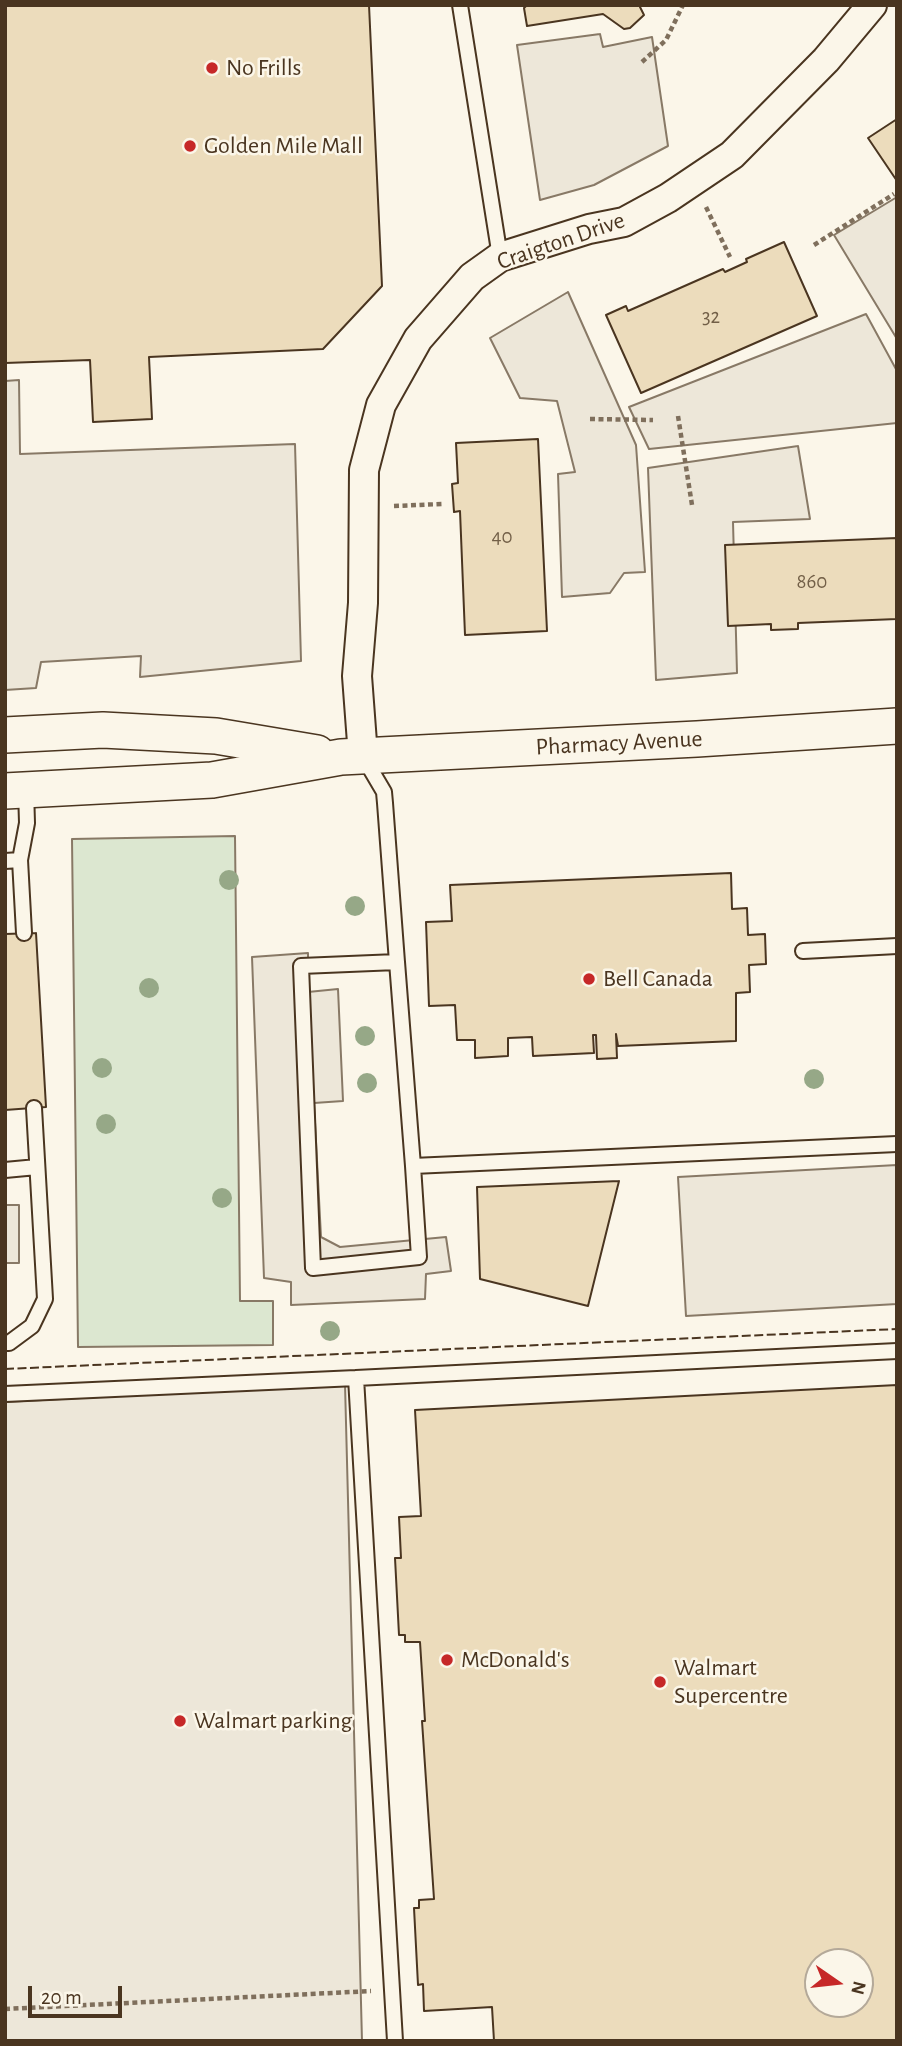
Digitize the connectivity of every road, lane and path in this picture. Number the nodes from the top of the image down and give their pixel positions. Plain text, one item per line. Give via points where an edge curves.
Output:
1 (460, 5) edge
2 (683, 5) edge
3 (872, 5) edge
4 (642, 62) dead end
5 (694, 181) junction
6 (894, 194) dead end
7 (814, 246) dead end
8 (500, 257) junction
9 (730, 257) dead end
10 (678, 416) dead end
11 (590, 419) dead end
12 (653, 420) dead end
13 (442, 504) dead end
14 (692, 505) dead end
15 (363, 507) junction
16 (897, 726) edge
17 (5, 735) edge
18 (352, 756) junction
19 (16, 790) edge
20 (12, 860) edge
21 (24, 933) dead end
22 (897, 946) edge
23 (803, 951) dead end
24 (397, 962) junction
25 (34, 1108) dead end
26 (897, 1144) edge
27 (412, 1166) junction
28 (37, 1167) junction
29 (5, 1170) edge
30 (5, 1343) edge
31 (897, 1350) edge
32 (356, 1378) junction
33 (5, 1394) edge
34 (392, 1990) junction
35 (5, 2009) edge
36 (395, 2041) edge

1 - 8 lane
2 - 4 path via 666,40
3 - 5 street, Craigton Drive via 827,60 732,155
5 - 8 street, Craigton Drive via 624,222
5 - 9 path
6 - 7 path
8 - 15 street, Craigton Drive via 472,277 418,339 381,405 364,470
10 - 14 path
11 - 12 path
13 - 15 path
15 - 18 street, Craigton Drive via 363,603
16 - 18 street, Pharmacy Avenue
17 - 18 street, Pharmacy Avenue via 103,730 216,736
18 - 19 street, Pharmacy Avenue via 212,780
18 - 24 lane via 384,792
19 - 20 lane via 27,823
20 - 21 lane
22 - 23 lane
24 - 27 lane
24 - 27 lane via 301,966 313,1268 419,1257
25 - 28 lane
26 - 27 lane
28 - 29 lane
28 - 30 lane via 44,1299 32,1326
31 - 32 lane
32 - 33 lane
32 - 34 lane
34 - 35 path
34 - 36 lane

